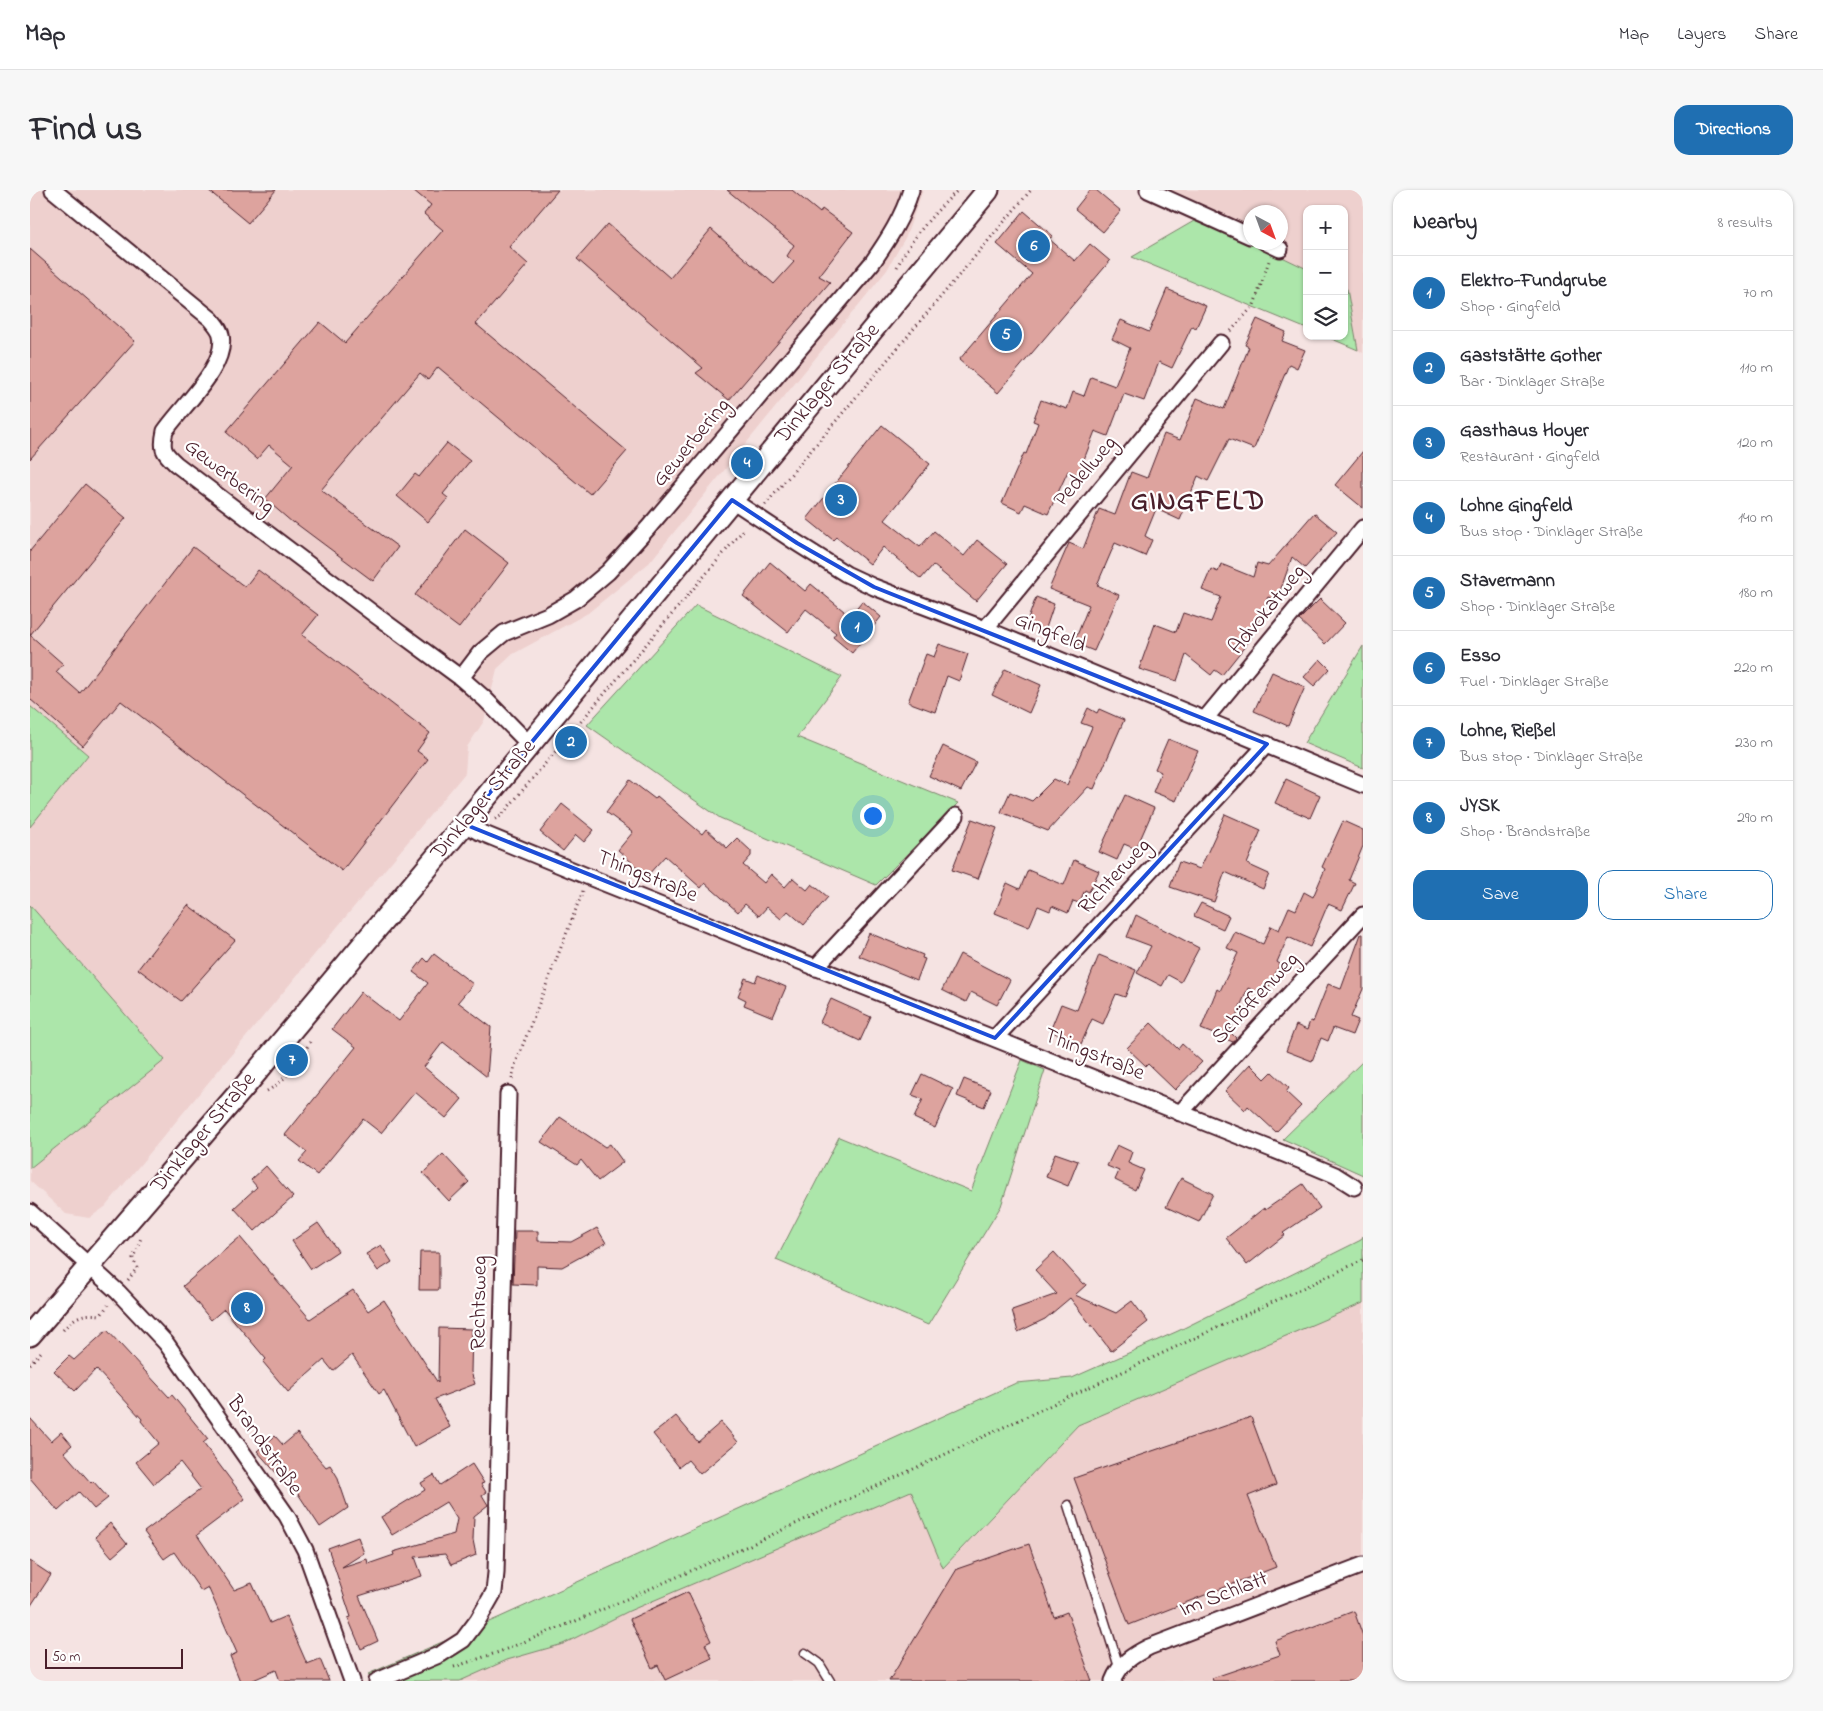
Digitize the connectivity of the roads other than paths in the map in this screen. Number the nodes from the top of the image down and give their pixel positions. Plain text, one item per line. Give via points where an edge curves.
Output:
1 (53, 190) edge
2 (911, 190) edge
3 (988, 190) edge
4 (1148, 190) edge
5 (1243, 233) edge
6 (1221, 343) road end
7 (732, 500) junction
8 (1363, 528) edge
9 (985, 629) junction
10 (461, 678) junction
11 (1206, 719) junction
12 (1267, 744) junction
13 (530, 745) junction
14 (1363, 785) edge
15 (956, 816) dead end
16 (471, 827) junction
17 (1363, 914) edge
18 (815, 968) junction
19 (994, 1038) junction
20 (508, 1094) road end
21 (1180, 1113) junction
22 (1354, 1187) dead end
23 (30, 1212) edge
24 (90, 1266) junction
25 (36, 1343) edge
26 (1068, 1505) dead end
27 (1363, 1565) edge
28 (805, 1653) dead end
29 (1119, 1667) junction
30 (352, 1681) edge
31 (377, 1681) edge
32 (830, 1681) edge
33 (1113, 1681) edge

1 - 10 street, Gewerbering via 211,319 221,333 222,351 214,370 165,431 162,443 165,453
2 - 10 street, Gewerbering via 906,208 872,263 608,572 576,599 548,615 504,633 480,652
3 - 7 main road, Dinklager Straße
4 - 5 street
6 - 9 street, Pedellweg
7 - 9 street, Gingfeld via 846,574
7 - 13 main road, Dinklager Straße
8 - 11 street, Advokatweg
9 - 11 street, Gingfeld
10 - 13 street, Gewerbering
11 - 12 street, Gingfeld
12 - 14 street, Gingfeld
12 - 19 street, Richterweg
13 - 16 main road, Dinklager Straße
15 - 18 street
16 - 18 street, Thingstraße
16 - 24 main road, Dinklager Straße
17 - 21 street, Schöffenweg
18 - 19 street, Thingstraße
19 - 21 street, Thingstraße
20 - 31 street, Rechtsweg via 494,1592 463,1640 441,1654
21 - 22 street, Thingstraße via 1335,1175
23 - 24 street, Brandstraße
24 - 25 main road, Dinklager Straße
24 - 30 street, Brandstraße via 166,1343 287,1516 305,1550
26 - 29 lane
27 - 29 street, Im Schlatt via 1150,1647
28 - 32 lane via 819,1663
29 - 33 street

